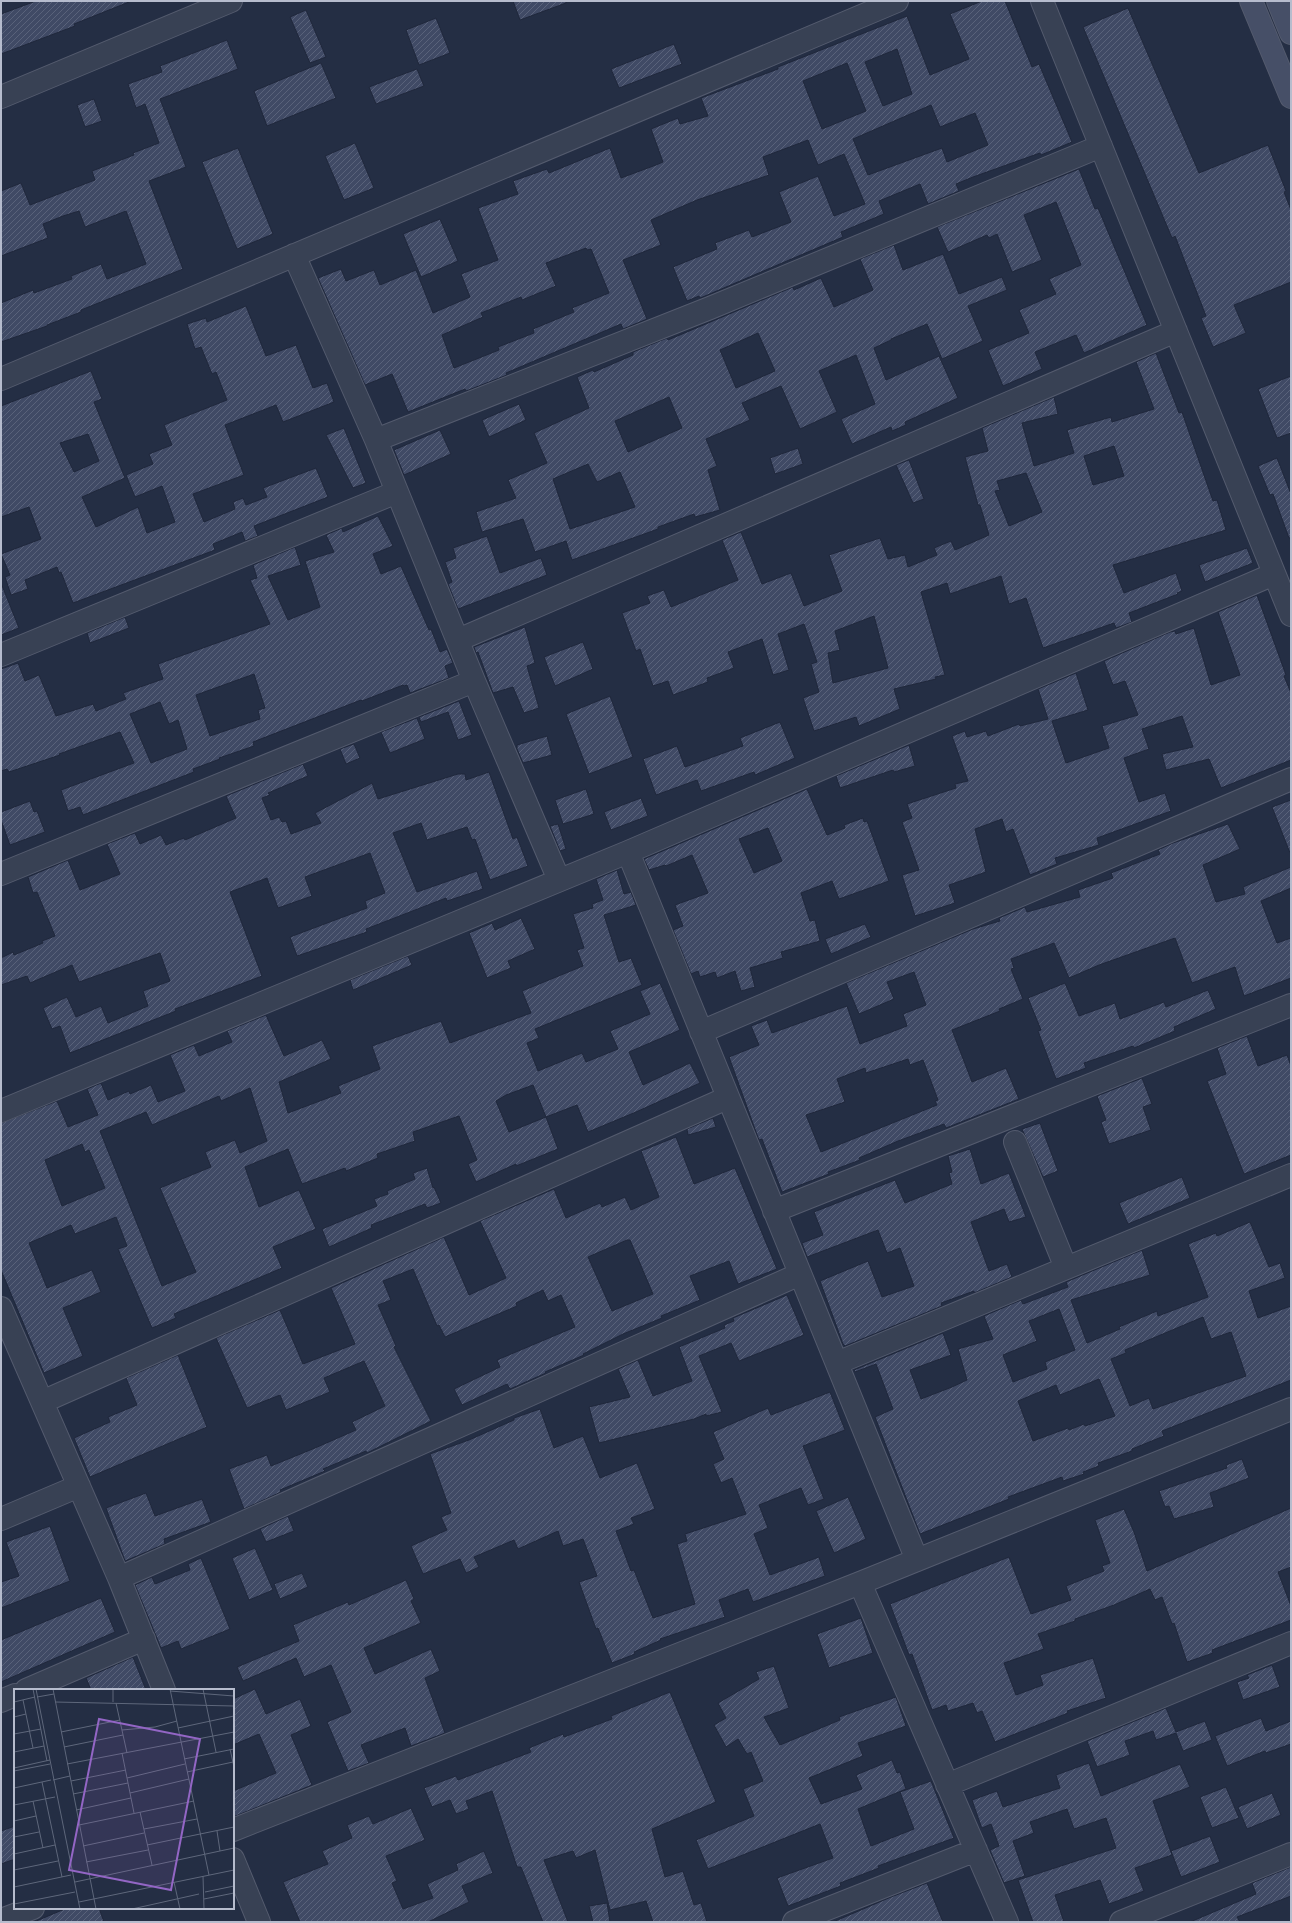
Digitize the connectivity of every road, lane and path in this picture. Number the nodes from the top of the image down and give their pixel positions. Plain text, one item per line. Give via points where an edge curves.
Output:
1 (232, 1) edge
2 (897, 1) edge
3 (1042, 1) edge
4 (1251, 1) edge
5 (1278, 1) edge
6 (1289, 28) edge
7 (1264, 34) junction
8 (1, 97) edge
9 (1291, 97) edge
10 (1101, 146) junction
11 (294, 255) junction
12 (1176, 331) junction
13 (1, 378) edge
14 (376, 440) junction
15 (397, 492) junction
16 (1274, 574) junction
17 (1291, 615) edge
18 (458, 640) junction
19 (1, 655) edge
20 (474, 681) junction
21 (1291, 779) edge
22 (628, 852) junction
23 (1, 874) edge
24 (560, 880) junction
25 (1291, 1005) edge
26 (701, 1032) junction
27 (727, 1098) junction
28 (1, 1111) edge
29 (1015, 1142) dead end
30 (1291, 1175) edge
31 (774, 1211) junction
32 (1066, 1268) junction
33 (800, 1274) junction
34 (1, 1308) edge
35 (837, 1363) junction
36 (42, 1402) junction
37 (1291, 1409) edge
38 (79, 1486) junction
39 (1, 1519) edge
40 (917, 1560) junction
41 (119, 1578) junction
42 (860, 1583) junction
43 (144, 1639) junction
44 (1291, 1643) edge
45 (28, 1689) edge
46 (164, 1689) edge
47 (14, 1695) edge
48 (1, 1701) edge
49 (947, 1785) junction
50 (234, 1830) edge
51 (976, 1850) junction
52 (1291, 1854) edge
53 (234, 1861) edge
54 (30, 1909) edge
55 (1, 1920) edge
56 (259, 1922) edge
57 (794, 1922) edge
58 (1007, 1922) edge
59 (1120, 1922) edge

1 - 8 street
2 - 11 street
3 - 10 street
4 - 7 main road
5 - 6 main road
6 - 7 main road
7 - 9 main road
10 - 12 street
10 - 14 street via 710,308
11 - 13 street
11 - 14 street
12 - 16 street
12 - 18 street
14 - 15 street
15 - 18 street
15 - 19 street
16 - 17 street
16 - 22 street
18 - 20 street
20 - 23 street
20 - 24 street
21 - 26 street
22 - 24 street
22 - 26 street
24 - 28 street
25 - 31 street
26 - 27 street
27 - 31 street
27 - 36 street
29 - 32 street
30 - 32 street
31 - 33 street
32 - 35 street
33 - 35 street
33 - 41 street
34 - 36 street
35 - 40 street
36 - 38 street
37 - 40 street
38 - 39 street
38 - 41 street
40 - 42 street
41 - 43 street
42 - 49 street
42 - 50 street
43 - 45 street
43 - 46 street
44 - 49 street
47 - 48 street
49 - 51 street
51 - 57 street
51 - 58 street
52 - 59 street
53 - 56 street
54 - 55 street

